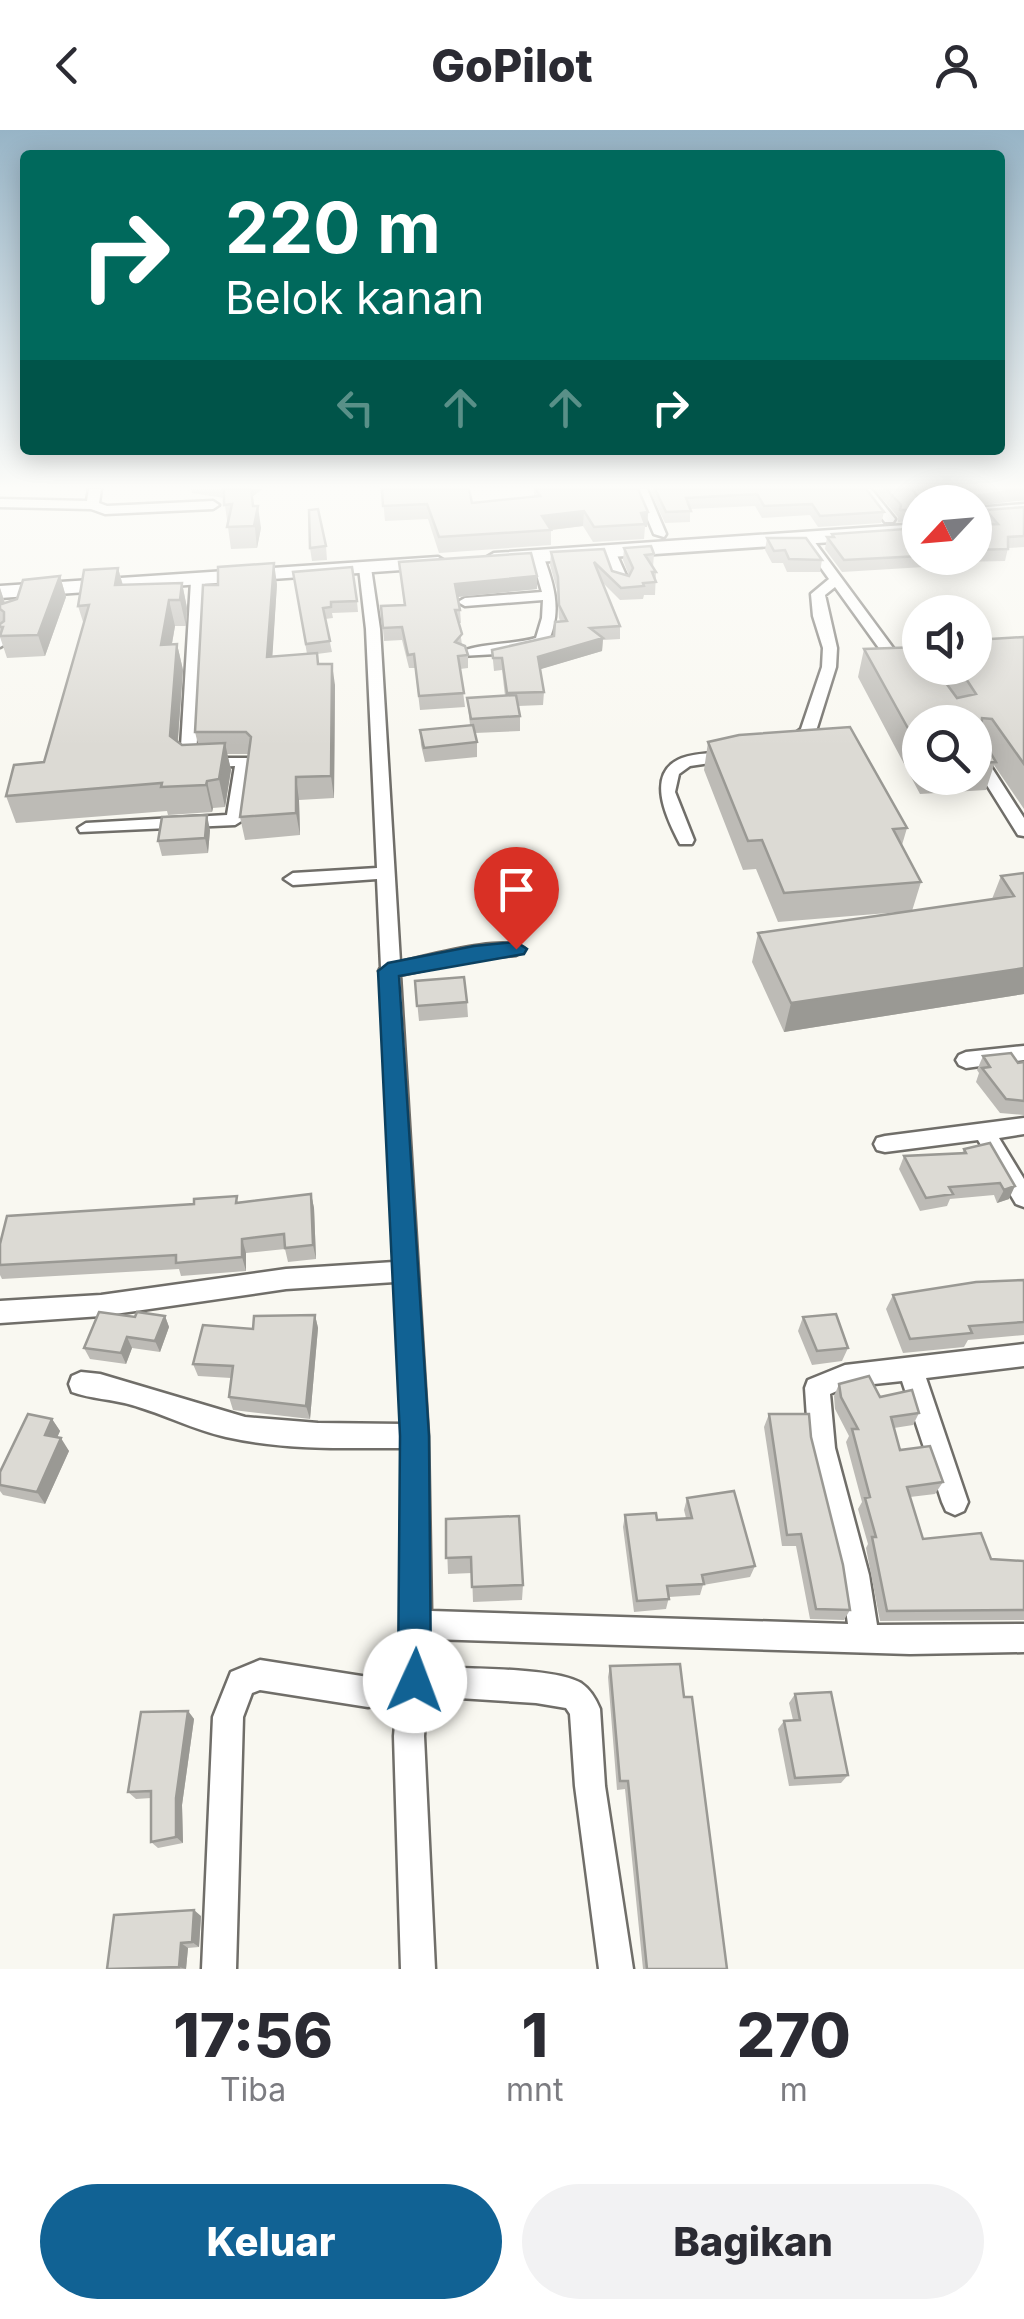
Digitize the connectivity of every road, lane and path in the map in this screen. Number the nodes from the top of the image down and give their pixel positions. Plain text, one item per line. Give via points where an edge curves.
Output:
1 (92, 575) edge
2 (277, 575) edge
3 (365, 575) edge
4 (543, 575) edge
5 (619, 575) edge
6 (831, 575) edge
7 (0, 580) edge
8 (198, 581) junction
9 (835, 581) junction
10 (622, 582) edge
11 (0, 592) edge
12 (550, 595) junction
13 (465, 602) dead end
14 (0, 634) edge
15 (0, 643) edge
16 (466, 653) edge
17 (902, 662) edge
18 (764, 750) edge
19 (746, 753) edge
20 (992, 781) edge
21 (86, 828) dead end
22 (1024, 831) edge
23 (686, 840) dead end
24 (383, 873) junction
25 (293, 879) dead end
26 (516, 949) dead end
27 (388, 971) junction
28 (1024, 1054) edge
29 (966, 1060) dead end
30 (1024, 1126) edge
31 (988, 1133) junction
32 (886, 1144) dead end
33 (1024, 1198) edge
34 (407, 1269) junction
35 (0, 1312) edge
36 (1024, 1355) edge
37 (911, 1370) junction
38 (82, 1384) dead end
39 (414, 1436) junction
40 (954, 1502) dead end
41 (417, 1624) junction
42 (864, 1636) junction
43 (1024, 1638) edge
44 (415, 1681) junction
45 (219, 1969) edge
46 (418, 1969) edge
47 (616, 1969) edge

1 - 7 highway
2 - 8 highway
3 - 24 street
4 - 12 street
5 - 10 street
6 - 9 street
8 - 11 highway via 19,600
8 - 21 street via 188,763 244,761 236,820
9 - 17 street
9 - 18 street via 818,594 829,667 808,732
12 - 13 street
12 - 16 street via 552,620 536,645
14 - 15 street
19 - 23 street via 686,762 672,772 667,792
20 - 22 street
24 - 25 street
24 - 27 street
26 - 27 street
27 - 34 street
28 - 29 street
30 - 31 street
31 - 32 street
31 - 33 street
34 - 35 street
34 - 39 street
36 - 37 street
37 - 40 street
37 - 42 street via 844,1376 816,1391 822,1448
38 - 39 street via 124,1388 254,1429
39 - 41 street
41 - 42 street
41 - 44 street
42 - 43 street
44 - 45 street via 368,1692 260,1675 241,1682 228,1716
44 - 46 street via 409,1736
44 - 47 street via 536,1688 582,1702

